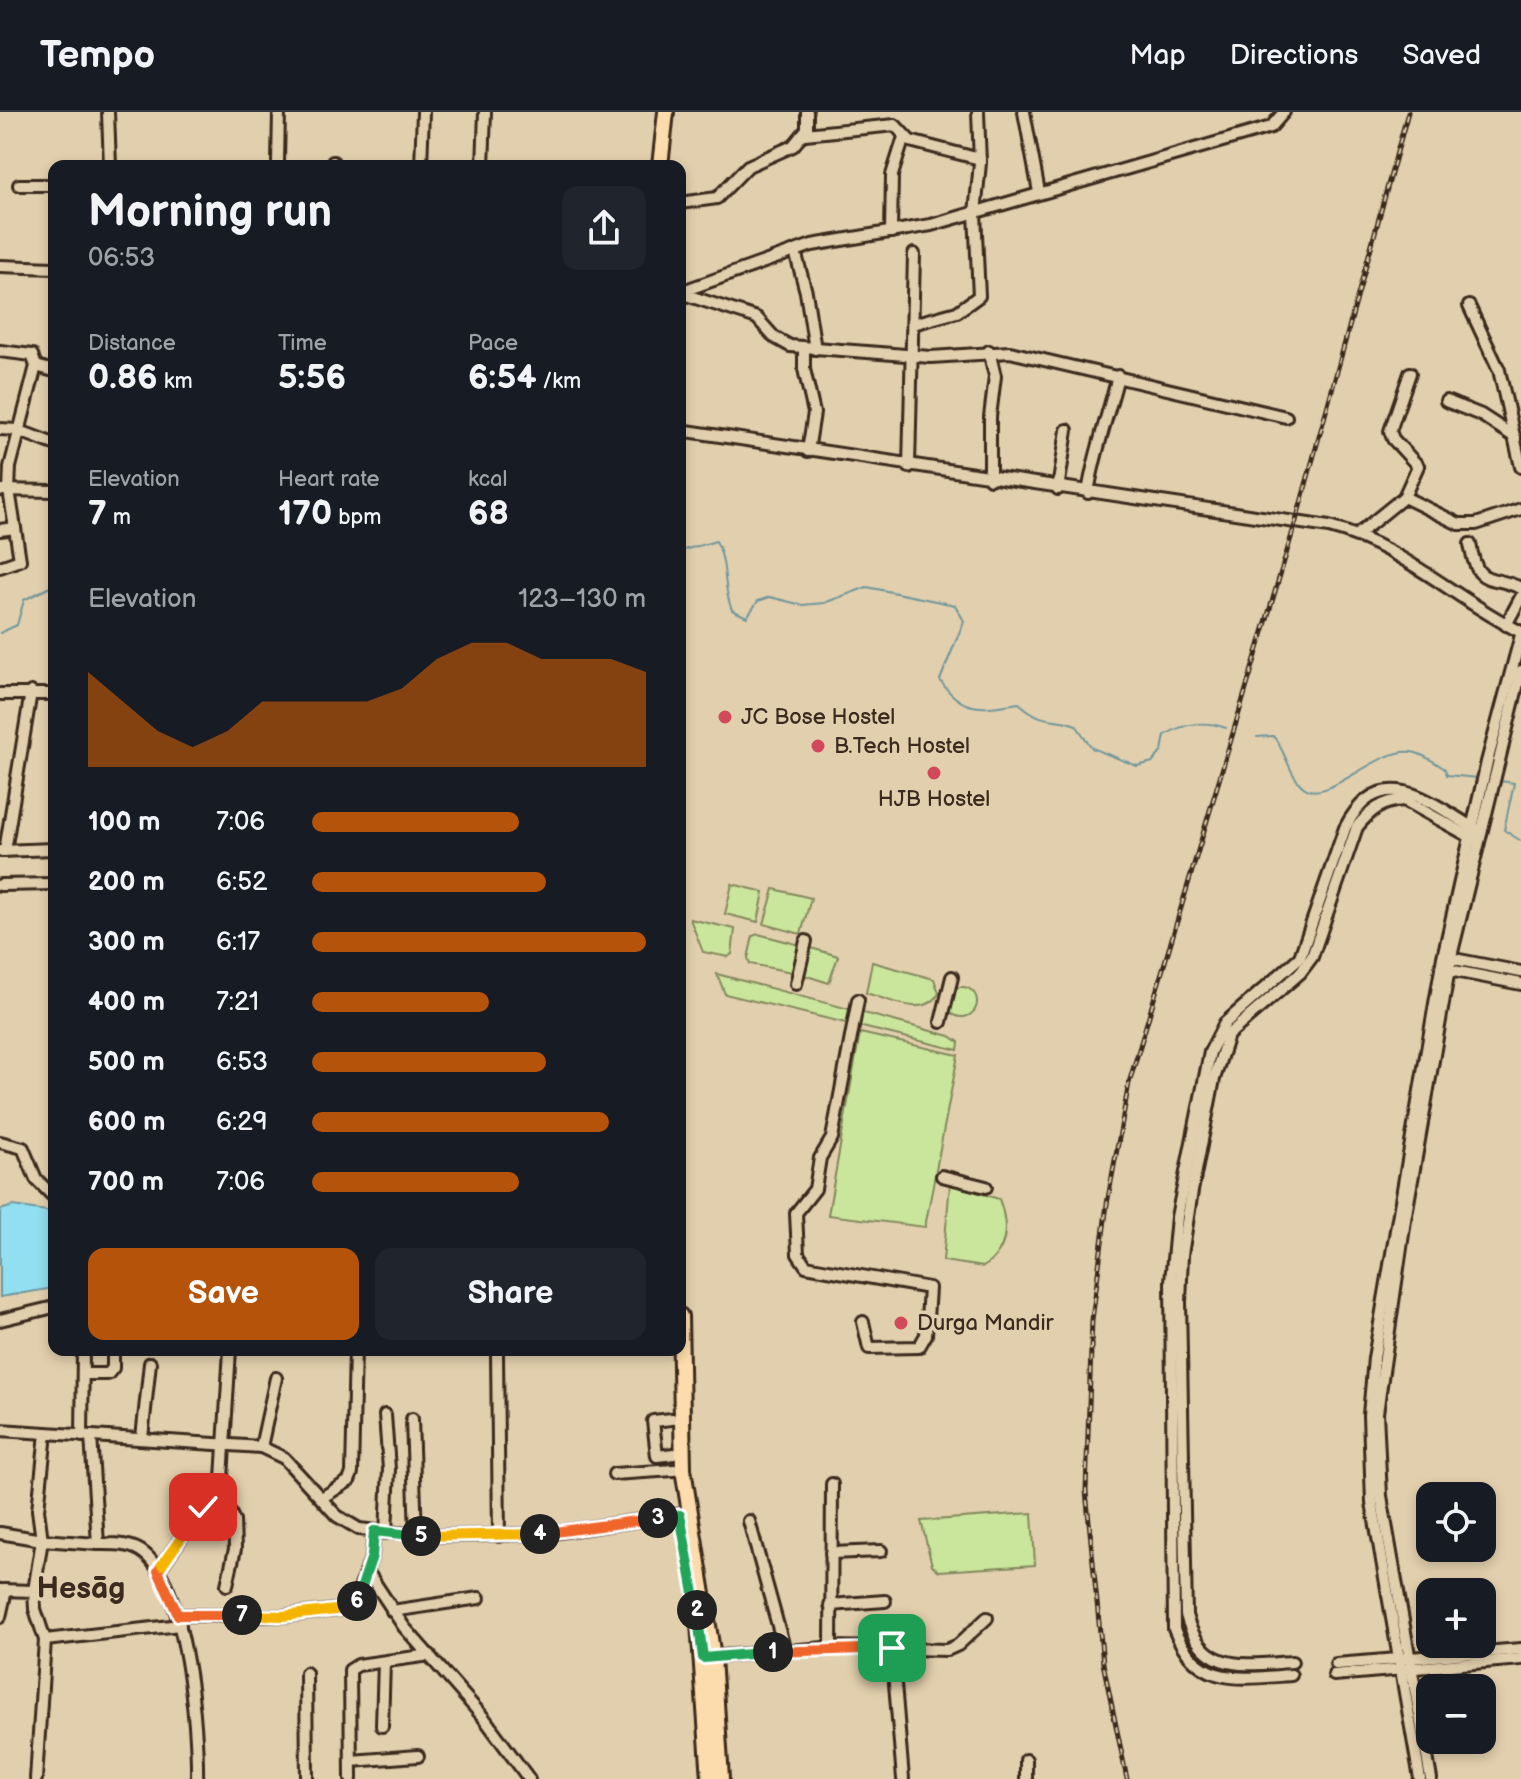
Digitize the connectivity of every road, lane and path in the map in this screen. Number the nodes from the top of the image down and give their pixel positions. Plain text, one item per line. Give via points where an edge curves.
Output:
1 (108, 112) edge
2 (279, 112) edge
3 (423, 112) edge
4 (485, 112) edge
5 (666, 112) edge
6 (807, 112) edge
7 (978, 112) edge
8 (1024, 112) edge
9 (1284, 112) edge
10 (805, 134) junction
11 (904, 137) junction
12 (980, 159) junction
13 (110, 160) edge
14 (278, 160) edge
15 (421, 160) edge
16 (483, 160) edge
17 (661, 160) edge
18 (19, 185) dead end
19 (48, 185) edge
20 (1039, 192) junction
21 (686, 202) edge
22 (975, 213) junction
23 (891, 232) junction
24 (795, 251) junction
25 (914, 254) dead end
26 (0, 266) edge
27 (48, 268) edge
28 (686, 290) edge
29 (686, 294) edge
30 (1469, 306) dead end
31 (913, 324) junction
32 (810, 349) junction
33 (0, 351) edge
34 (989, 351) junction
35 (913, 356) junction
36 (36, 366) junction
37 (48, 369) edge
38 (1410, 373) dead end
39 (1118, 376) junction
40 (1446, 401) dead end
41 (1286, 417) dead end
42 (0, 429) edge
43 (17, 430) junction
44 (1067, 430) dead end
45 (686, 431) edge
46 (1515, 437) junction
47 (48, 439) edge
48 (808, 451) junction
49 (909, 467) junction
50 (1521, 467) edge
51 (990, 479) junction
52 (1058, 489) junction
53 (4, 490) edge
54 (48, 493) edge
55 (1088, 493) junction
56 (1404, 497) junction
57 (1521, 509) edge
58 (15, 528) junction
59 (0, 530) edge
60 (1357, 535) junction
61 (1470, 544) dead end
62 (0, 567) edge
63 (1521, 588) edge
64 (1521, 597) edge
65 (1506, 625) junction
66 (1521, 634) edge
67 (1521, 671) edge
68 (31, 692) junction
69 (48, 693) edge
70 (0, 694) edge
71 (1492, 763) junction
72 (1475, 834) junction
73 (48, 849) edge
74 (3, 851) edge
75 (48, 884) edge
76 (0, 885) edge
77 (806, 941) dead end
78 (1446, 963) junction
79 (1521, 972) edge
80 (952, 977) dead end
81 (796, 984) dead end
82 (1521, 984) edge
83 (858, 1000) dead end
84 (941, 1022) dead end
85 (0, 1142) edge
86 (942, 1176) dead end
87 (986, 1187) dead end
88 (48, 1191) edge
89 (48, 1308) edge
90 (0, 1320) edge
91 (863, 1322) dead end
92 (83, 1356) edge
93 (112, 1356) edge
94 (230, 1356) edge
95 (355, 1356) edge
96 (497, 1356) edge
97 (671, 1356) edge
98 (681, 1356) edge
99 (150, 1363) dead end
100 (83, 1374) junction
101 (276, 1378) dead end
102 (385, 1415) dead end
103 (412, 1419) dead end
104 (0, 1430) edge
105 (46, 1433) junction
106 (87, 1436) junction
107 (142, 1438) junction
108 (226, 1442) junction
109 (261, 1447) junction
110 (674, 1470) junction
111 (614, 1474) dead end
112 (832, 1484) dead end
113 (323, 1497) junction
114 (223, 1498) junction
115 (685, 1514) junction
116 (749, 1521) dead end
117 (380, 1532) junction
118 (0, 1533) edge
119 (416, 1535) junction
120 (499, 1536) junction
121 (42, 1540) junction
122 (98, 1544) junction
123 (881, 1551) dead end
124 (831, 1553) junction
125 (158, 1571) junction
126 (367, 1571) junction
127 (227, 1585) dead end
128 (3, 1590) edge
129 (34, 1591) junction
130 (479, 1598) dead end
131 (885, 1601) dead end
132 (830, 1605) junction
133 (392, 1611) junction
134 (0, 1617) edge
135 (987, 1618) dead end
136 (179, 1620) junction
137 (45, 1640) junction
138 (831, 1647) junction
139 (892, 1648) junction
140 (1521, 1649) edge
141 (785, 1651) junction
142 (430, 1655) junction
143 (708, 1657) junction
144 (1521, 1659) edge
145 (384, 1662) junction
146 (1292, 1662) dead end
147 (1404, 1664) junction
148 (1335, 1669) dead end
149 (306, 1673) dead end
150 (1291, 1675) dead end
151 (382, 1726) dead end
152 (418, 1756) dead end
153 (1026, 1760) dead end
154 (351, 1761) junction
155 (36, 1779) edge
156 (197, 1779) edge
157 (307, 1779) edge
158 (351, 1779) edge
159 (529, 1779) edge
160 (710, 1779) edge
161 (721, 1779) edge
162 (903, 1779) edge
163 (1026, 1779) edge
164 (1420, 1779) edge
165 (1431, 1779) edge

1 - 13 street
2 - 14 street
3 - 15 street
4 - 16 street
5 - 17 main road
6 - 10 street
7 - 12 street
8 - 20 street
9 - 20 street via 1271,127
10 - 11 street via 886,124 898,127
10 - 21 street via 793,146 748,166 722,195
11 - 12 street
11 - 23 street via 892,175
12 - 22 street
18 - 19 street
20 - 22 street
22 - 23 street
22 - 31 street via 978,299 957,312
23 - 24 street
24 - 28 street
24 - 32 street
25 - 31 street
26 - 27 street
29 - 32 street via 757,318 782,342
30 - 46 street via 1499,370
31 - 35 street
32 - 35 street
32 - 48 street via 804,369 814,413
33 - 36 street via 32,355
34 - 35 street
34 - 39 street
34 - 51 street via 995,376
35 - 49 street
36 - 37 street
36 - 43 street
38 - 56 street via 1390,431 1418,466
39 - 41 street
39 - 55 street via 1095,448
40 - 46 street
42 - 43 street
43 - 47 street
43 - 53 street
44 - 52 street
45 - 48 street
46 - 50 street
48 - 49 street
49 - 51 street
51 - 52 street
52 - 55 street
53 - 54 street
53 - 58 street
55 - 60 street via 1296,521
56 - 57 street via 1459,524
56 - 60 street
58 - 59 street
58 - 62 street via 20,560
60 - 65 street via 1410,560
61 - 63 street via 1474,568 1485,580
64 - 65 street
65 - 66 street
66 - 71 street
67 - 71 street
68 - 69 street
68 - 70 street
68 - 74 street
71 - 72 street
72 - 78 street
72 - 146 street via 1404,800 1368,813 1357,827 1312,957 1228,1035 1214,1079 1182,1255 1186,1615 1197,1643 1223,1663
72 - 150 street via 1408,790 1386,790 1365,800 1345,828 1300,957 1225,1023 1210,1052 1177,1217 1171,1281 1174,1629 1192,1662 1208,1671 1241,1679
73 - 74 street
75 - 76 street
77 - 81 street
78 - 79 street
78 - 82 street
78 - 147 street via 1377,1413 1381,1496
80 - 84 street
83 - 91 street via 832,1138 820,1158 815,1189 796,1213 798,1254 806,1266 826,1272 929,1288 926,1335 919,1347 869,1348
85 - 88 street via 23,1148 36,1179
86 - 87 street
89 - 90 street
92 - 100 street
93 - 100 street via 111,1372
94 - 108 street
95 - 113 street via 351,1478
96 - 120 street
97 - 110 main road
98 - 115 main road
99 - 107 street
100 - 106 street
101 - 109 street
102 - 117 street via 389,1469
103 - 119 street
104 - 105 street
105 - 106 street
105 - 121 street via 38,1510
106 - 107 street
106 - 122 street
107 - 108 street
108 - 109 street
108 - 114 street
109 - 113 street via 284,1458
110 - 111 street
110 - 115 main road
112 - 124 street
113 - 117 street via 349,1525
114 - 125 street via 203,1507
114 - 127 street via 235,1528
115 - 120 street
115 - 143 main road
116 - 141 street
117 - 119 street
117 - 126 street
118 - 121 street
119 - 120 street
121 - 122 street
121 - 129 street
122 - 125 street via 133,1547
123 - 124 street
124 - 132 street
125 - 136 street
126 - 133 street
126 - 136 street via 353,1608
128 - 129 street
128 - 134 street
129 - 137 street
130 - 133 street
131 - 132 street
132 - 138 street
133 - 142 street
135 - 139 street via 953,1649
136 - 137 street
136 - 156 street via 194,1713
137 - 155 street
138 - 139 street
138 - 141 street
139 - 162 street
140 - 147 street
141 - 143 street
142 - 145 street
142 - 159 street
143 - 160 main road
143 - 161 main road
144 - 147 street
145 - 151 street
145 - 154 street via 350,1670
147 - 148 street
147 - 164 street
147 - 165 street
149 - 157 street
152 - 154 street
153 - 163 street
154 - 158 street

